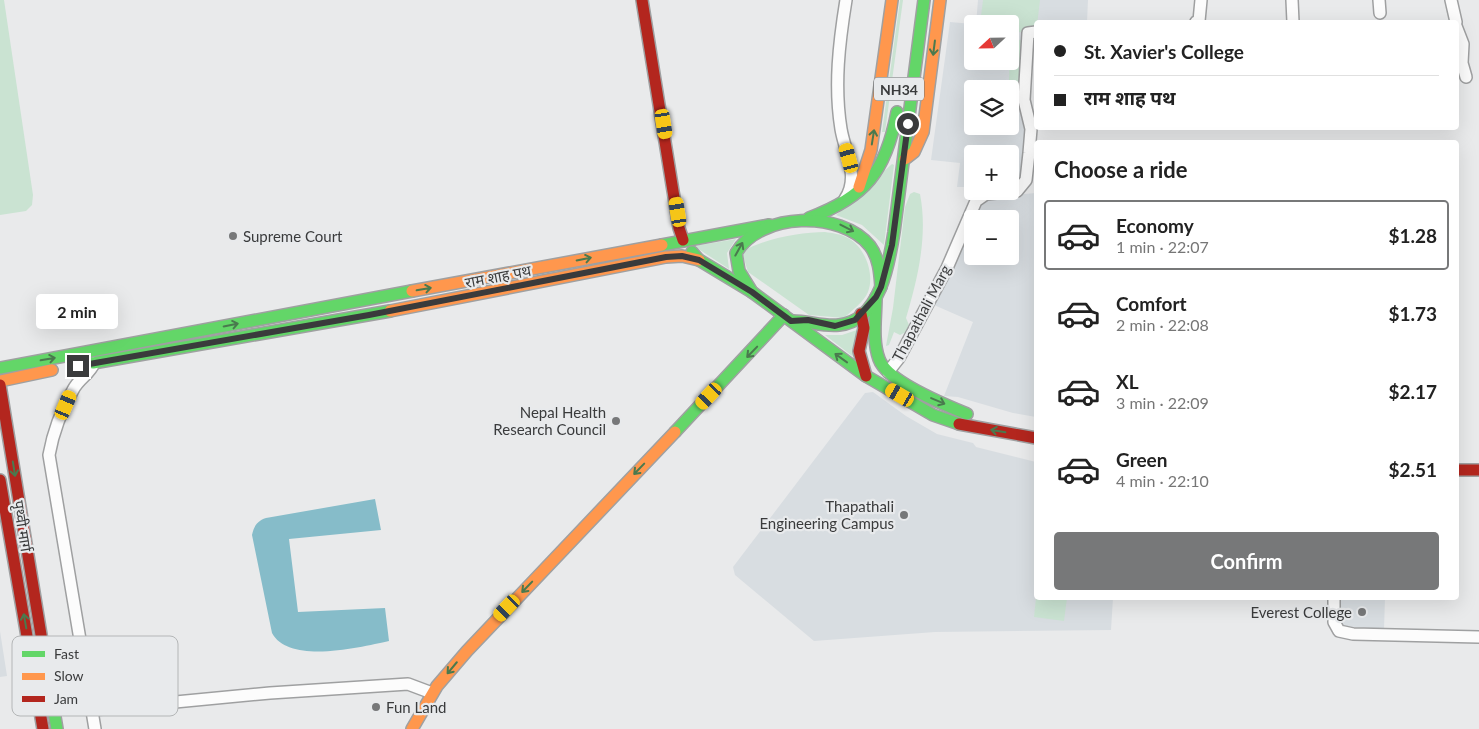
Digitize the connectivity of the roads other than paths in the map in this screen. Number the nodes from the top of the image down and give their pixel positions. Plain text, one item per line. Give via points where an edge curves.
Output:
1 (642, 0) edge
2 (846, 0) edge
3 (892, 0) edge
4 (924, 0) edge
5 (940, 0) edge
6 (1200, 0) edge
7 (1292, 0) edge
8 (1379, 0) edge
9 (1452, 0) edge
10 (1380, 13) dead end
11 (1198, 20) edge
12 (1293, 20) edge
13 (1455, 20) edge
14 (1034, 32) edge
15 (1459, 33) edge
16 (1466, 77) dead end
17 (898, 102) dead end
18 (905, 159) junction
19 (846, 201) junction
20 (678, 213) junction
21 (795, 221) junction
22 (699, 237) junction
23 (683, 240) junction
24 (699, 260) junction
25 (752, 292) junction
26 (878, 292) junction
27 (861, 314) junction
28 (787, 318) junction
29 (94, 363) junction
30 (0, 368) edge
31 (888, 372) junction
32 (866, 376) junction
33 (0, 381) edge
34 (0, 385) edge
35 (1034, 428) edge
36 (1034, 438) edge
37 (1459, 470) edge
38 (1479, 470) edge
39 (0, 480) edge
40 (1334, 600) edge
41 (27, 636) edge
42 (40, 636) edge
43 (79, 636) edge
44 (1479, 636) edge
45 (434, 689) junction
46 (178, 700) edge
47 (41, 716) edge
48 (55, 716) edge
49 (93, 716) edge
50 (43, 729) edge
51 (57, 729) edge
52 (95, 729) edge
53 (412, 729) edge

1 - 20 main road
2 - 19 street via 837,71 841,130 852,172 852,190
19 -> 3 main road via 862,183 871,150
4 - 18 main road, NH34
5 -> 18 main road via 923,132 914,152
6 - 11 street
7 - 12 street
8 - 10 street
9 - 13 street
14 - 31 street, Thapathali Marg via 1028,33 1024,100 1031,128 1026,180 1017,191 986,194 976,201 947,268 899,358
15 - 16 street
17 - 19 main road, NH34 via 891,145 876,175
18 - 26 main road via 892,245
19 - 21 main road via 823,213
20 - 22 main road via 683,228
20 - 23 main road
21 - 22 main road, राम शाह पथ
25 -> 21 main road via 735,261 738,248 756,234
21 -> 26 main road via 833,222 856,232 874,256
22 - 23 main road, राम शाह पथ
23 - 24 main road
30 -> 23 main road, राम शाह पथ
24 - 25 main road
24 - 29 main road, राम शाह पथ via 666,257 369,315
25 - 28 main road
26 - 27 main road
26 - 31 main road via 877,352 880,363
27 - 28 main road via 848,323 835,326
27 - 32 main road via 864,328 859,351
32 -> 28 main road
28 -> 45 main road via 466,650
29 - 33 main road, राम शाह पथ
29 - 43 street via 73,388 52,439 49,455
31 -> 35 main road via 920,394 966,413
36 -> 32 main road via 960,424 933,415
34 -> 42 main road, पृथ्वी मार्ग
37 - 38 main road
41 -> 39 main road, पृथ्वी मार्ग
40 - 44 street via 1334,622 1339,631
45 - 46 street via 408,684
45 - 53 main road
50 -> 47 main road, पृथ्वी मार्ग
48 -> 51 main road, पृथ्वी मार्ग
49 - 52 street

